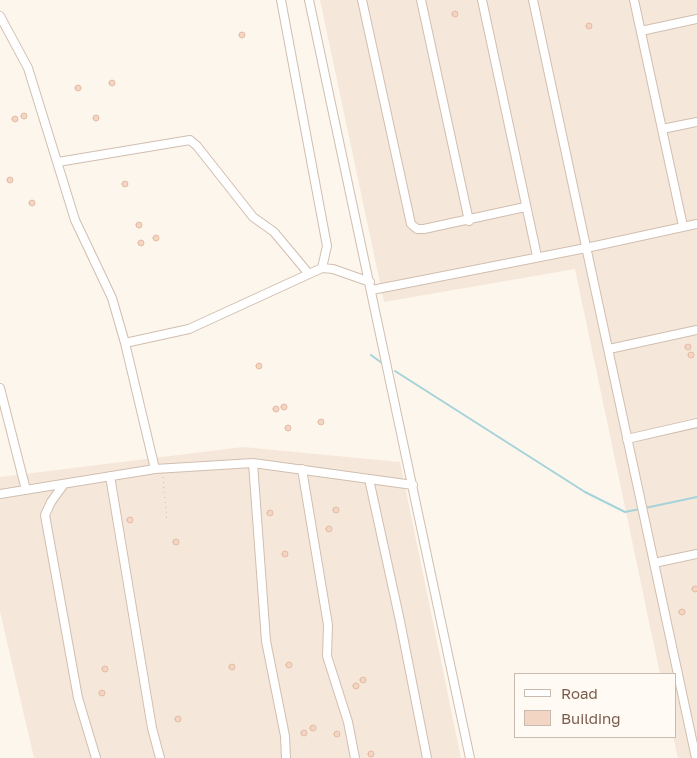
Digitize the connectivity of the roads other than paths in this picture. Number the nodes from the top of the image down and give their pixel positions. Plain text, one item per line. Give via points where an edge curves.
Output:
1 (280, 0) edge
2 (309, 0) edge
3 (362, 0) edge
4 (421, 0) edge
5 (482, 0) edge
6 (533, 0) edge
7 (634, 0) edge
8 (0, 16) edge
9 (697, 19) edge
10 (641, 31) junction
11 (697, 122) edge
12 (662, 129) junction
13 (58, 162) junction
14 (525, 207) junction
15 (469, 221) junction
16 (697, 224) edge
17 (683, 226) junction
18 (586, 248) junction
19 (537, 256) junction
20 (322, 268) junction
21 (310, 274) junction
22 (371, 286) junction
23 (697, 330) edge
24 (125, 343) junction
25 (608, 349) junction
26 (0, 388) edge
27 (697, 424) edge
28 (627, 439) junction
29 (253, 463) junction
30 (158, 468) junction
31 (302, 469) junction
32 (110, 476) junction
33 (368, 479) junction
34 (64, 484) junction
35 (414, 485) junction
36 (26, 490) junction
37 (0, 494) edge
38 (697, 554) edge
39 (654, 563) junction
40 (96, 758) edge
41 (160, 758) edge
42 (286, 758) edge
43 (355, 758) edge
44 (427, 758) edge
45 (470, 758) edge
46 (696, 758) edge

1 - 20 street via 327,246
2 - 22 street
3 - 15 street via 411,224 417,229 424,229
4 - 15 street
5 - 14 street
6 - 18 street
7 - 10 street
8 - 13 street via 28,68
9 - 10 street
10 - 12 street
11 - 12 street
12 - 17 street
13 - 21 street via 190,140 253,217 274,232
13 - 24 street via 75,220 104,279
14 - 15 street
14 - 19 street
16 - 17 street
17 - 18 street
18 - 19 street
18 - 25 street
19 - 22 street
20 - 21 street
20 - 22 street via 333,269
21 - 24 street via 189,329
22 - 35 street
23 - 25 street
24 - 30 street
25 - 28 street
26 - 36 street
27 - 28 street
28 - 39 street
29 - 30 street
29 - 31 street
29 - 42 street via 266,640
30 - 32 street
31 - 33 street
31 - 43 street via 328,625 327,656 348,722
32 - 34 street
32 - 41 street via 152,728
33 - 35 street
33 - 44 street
34 - 36 street
34 - 40 street via 50,502 46,516 77,691
35 - 45 street
36 - 37 street
38 - 39 street
39 - 46 street

